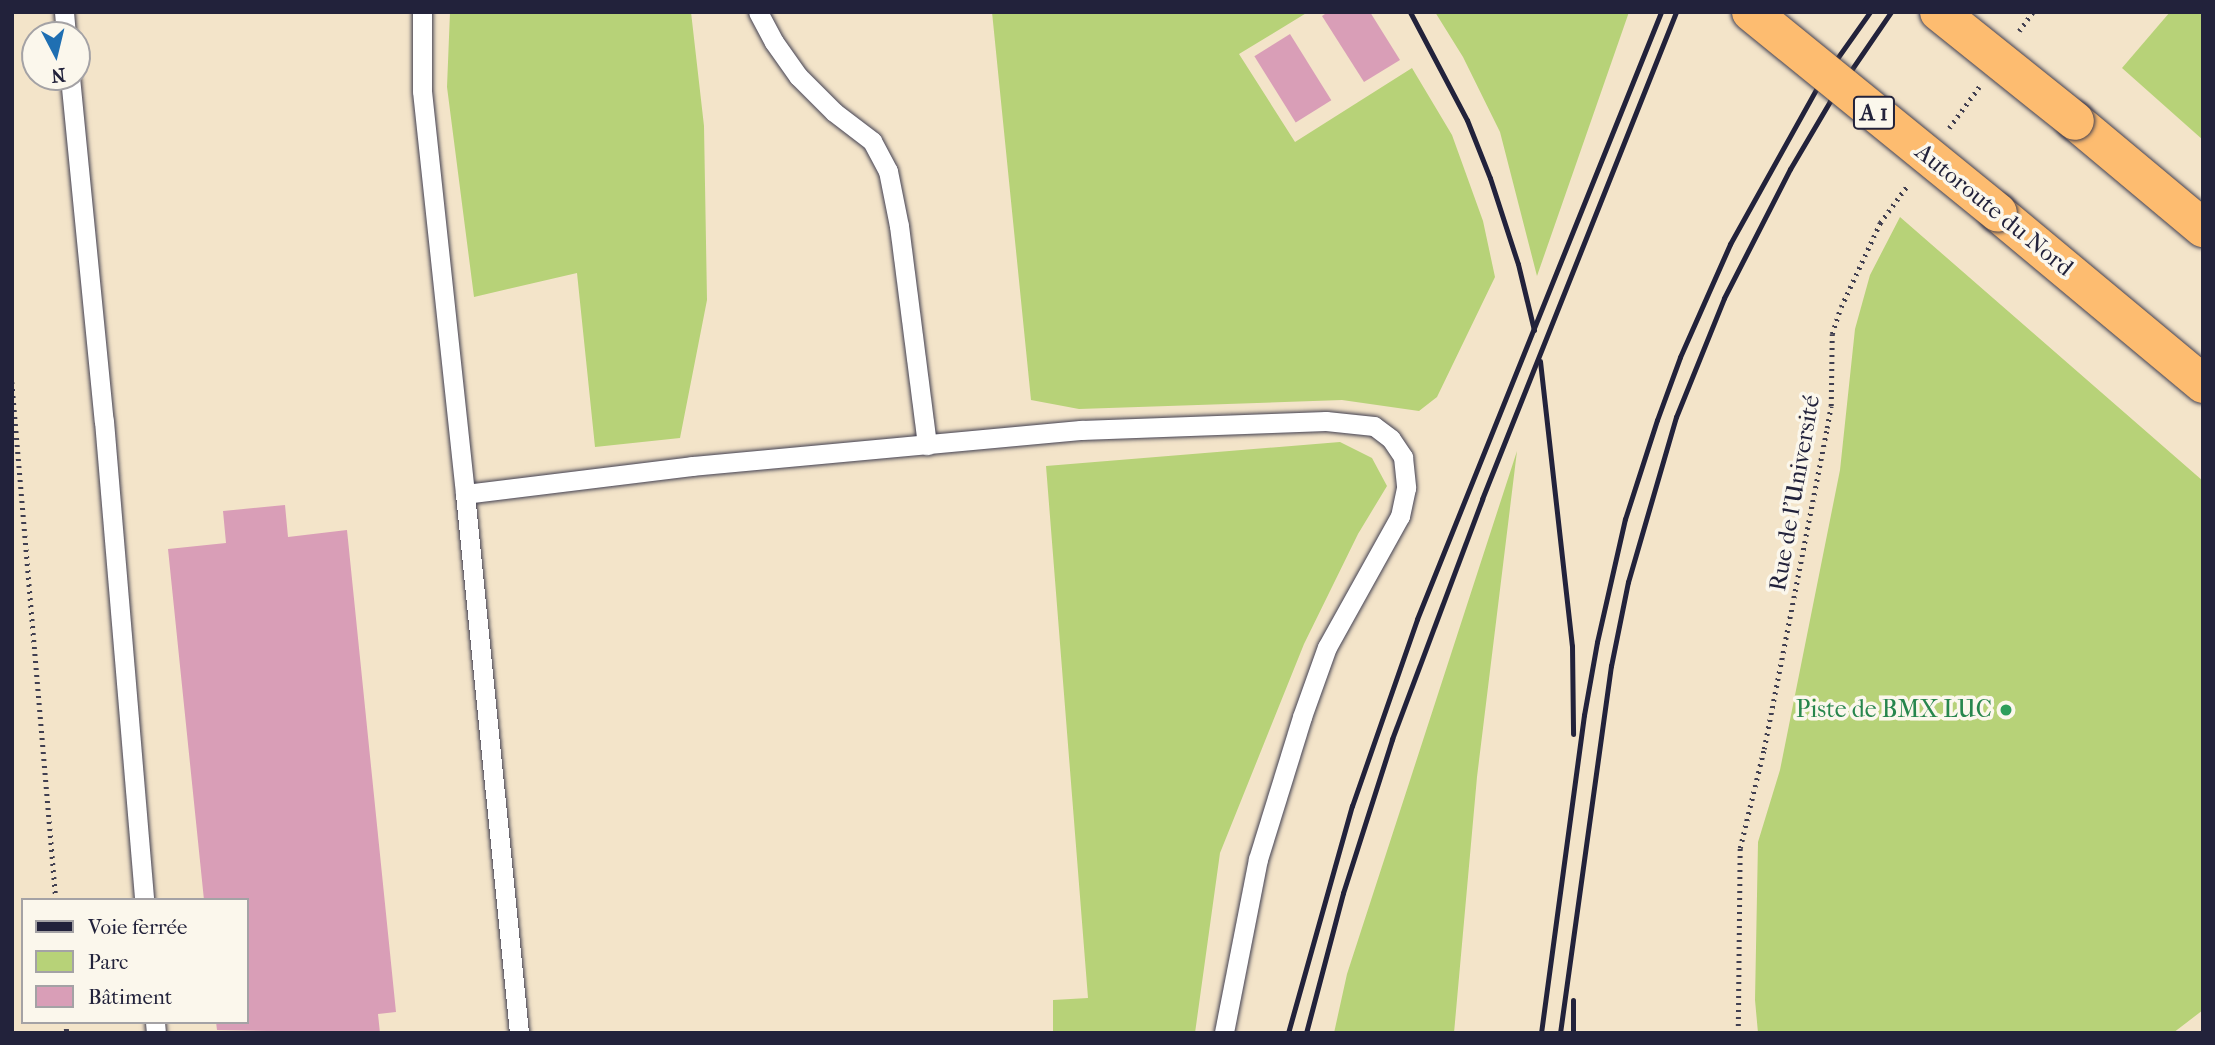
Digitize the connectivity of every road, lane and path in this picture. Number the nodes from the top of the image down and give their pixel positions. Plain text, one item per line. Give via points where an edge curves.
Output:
1 (422, 12) edge
2 (758, 12) edge
3 (1751, 12) edge
4 (1939, 12) edge
5 (2033, 12) edge
6 (2017, 34) dead end
7 (1984, 79) dead end
8 (71, 91) edge
9 (1944, 134) dead end
10 (1912, 179) dead end
11 (2203, 228) edge
12 (12, 382) edge
13 (2203, 384) edge
14 (927, 445) junction
15 (465, 494) junction
16 (56, 898) edge
17 (144, 898) edge
18 (519, 1033) edge
19 (1224, 1033) edge
20 (1738, 1033) edge

1 - 15 lane via 422,91
2 - 14 lane via 798,76 872,141 888,170
3 - 13 highway, Autoroute du Nord / A 1, bridge
4 - 11 highway, bridge
5 - 6 path
7 - 9 path
8 - 17 lane
10 - 20 path, Rue de l'Université via 1880,223 1832,334 1832,406 1740,848
12 - 16 path
14 - 15 lane via 656,470
14 - 19 lane via 1081,430 1326,421 1374,426 1391,439 1403,457 1406,488 1400,516 1327,647 1298,730 1258,859
15 - 18 lane

